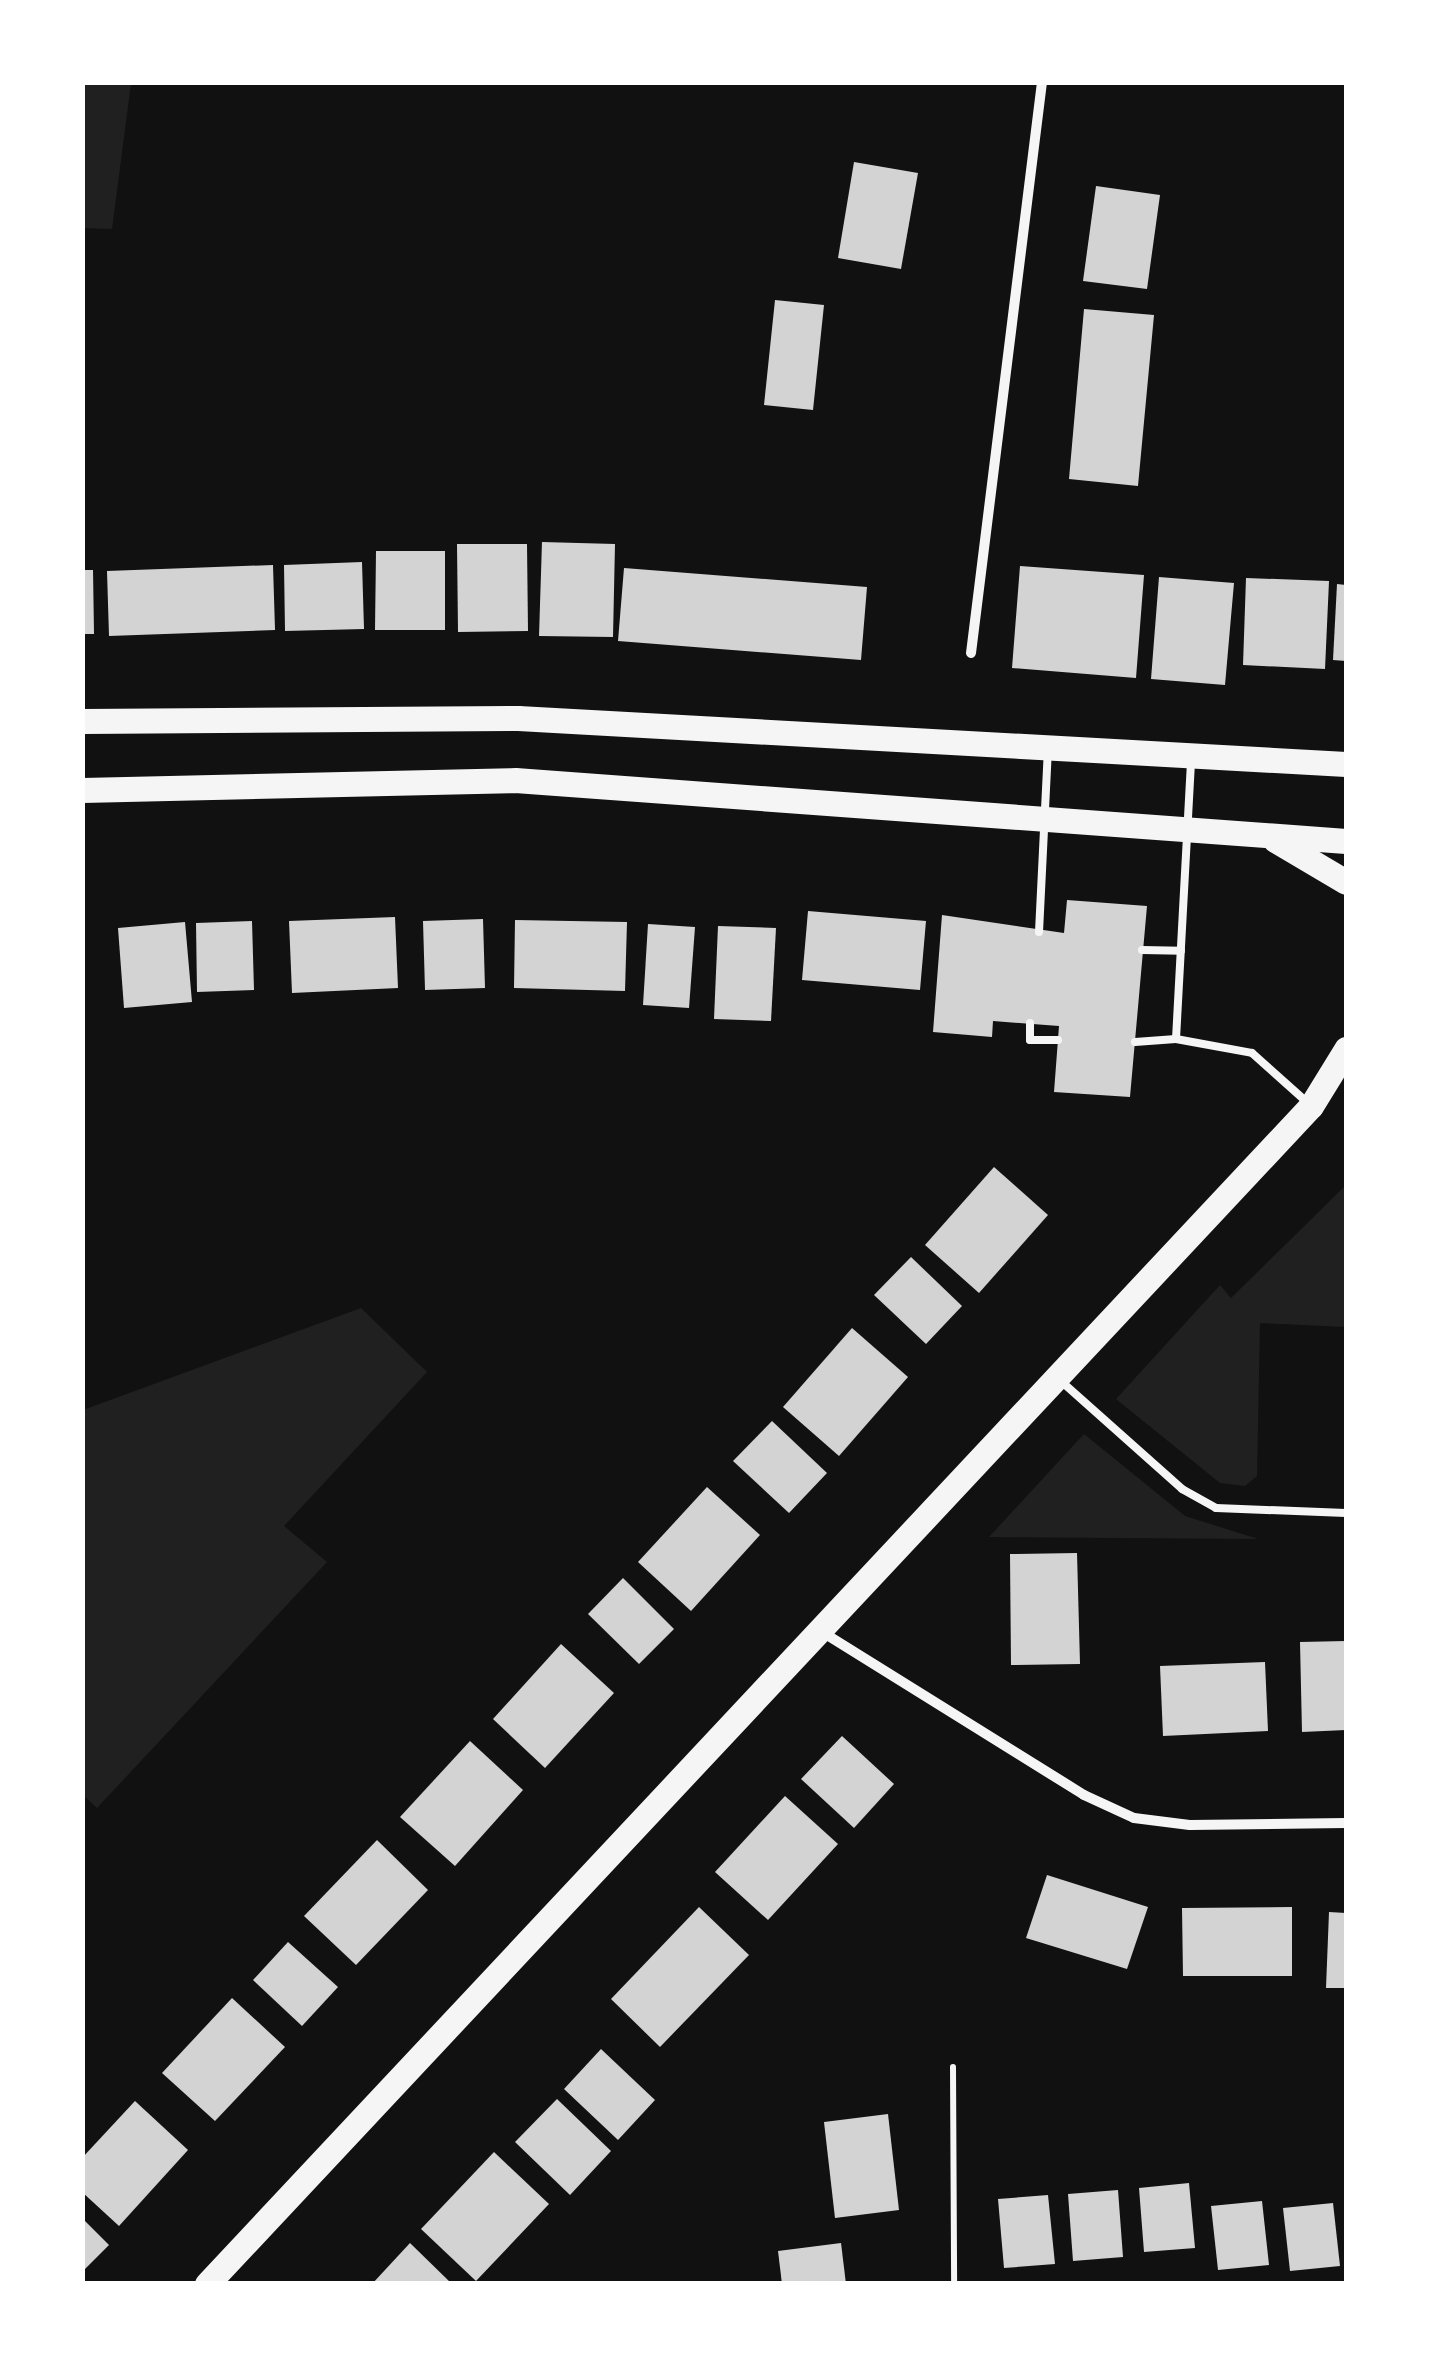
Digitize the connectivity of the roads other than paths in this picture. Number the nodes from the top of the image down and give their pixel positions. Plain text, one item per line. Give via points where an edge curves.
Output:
1 (1042, 82) edge
2 (971, 654) dead end
3 (82, 721) edge
4 (1048, 750) junction
5 (1192, 754) junction
6 (1346, 764) edge
7 (82, 790) edge
8 (1044, 819) junction
9 (1186, 828) junction
10 (1257, 832) junction
11 (1346, 840) edge
12 (1346, 882) edge
13 (1039, 932) dead end
14 (1142, 950) dead end
15 (1181, 951) junction
16 (1030, 1023) dead end
17 (1176, 1039) junction
18 (1058, 1040) dead end
19 (1135, 1042) dead end
20 (1346, 1049) edge
21 (1346, 1082) edge
22 (1311, 1106) junction
23 (1057, 1376) junction
24 (1346, 1513) edge
25 (818, 1630) junction
26 (1346, 1823) edge
27 (207, 2284) edge

1 - 2 street
3 - 4 main road via 518,718
4 - 5 main road
4 - 8 lane
5 - 6 main road
5 - 9 lane
7 - 8 main road via 515,780
8 - 9 main road
8 - 13 lane
9 - 10 main road
9 - 15 lane
10 - 11 main road
10 - 12 main road via 1312,857
14 - 15 lane
15 - 17 lane
16 - 18 lane via 1030,1040
17 - 19 lane
17 - 22 lane via 1252,1053
20 - 22 main road
21 - 22 main road
22 - 23 main road
23 - 24 lane via 1182,1489 1216,1508
23 - 25 main road
25 - 26 street via 1134,1818
25 - 27 main road

